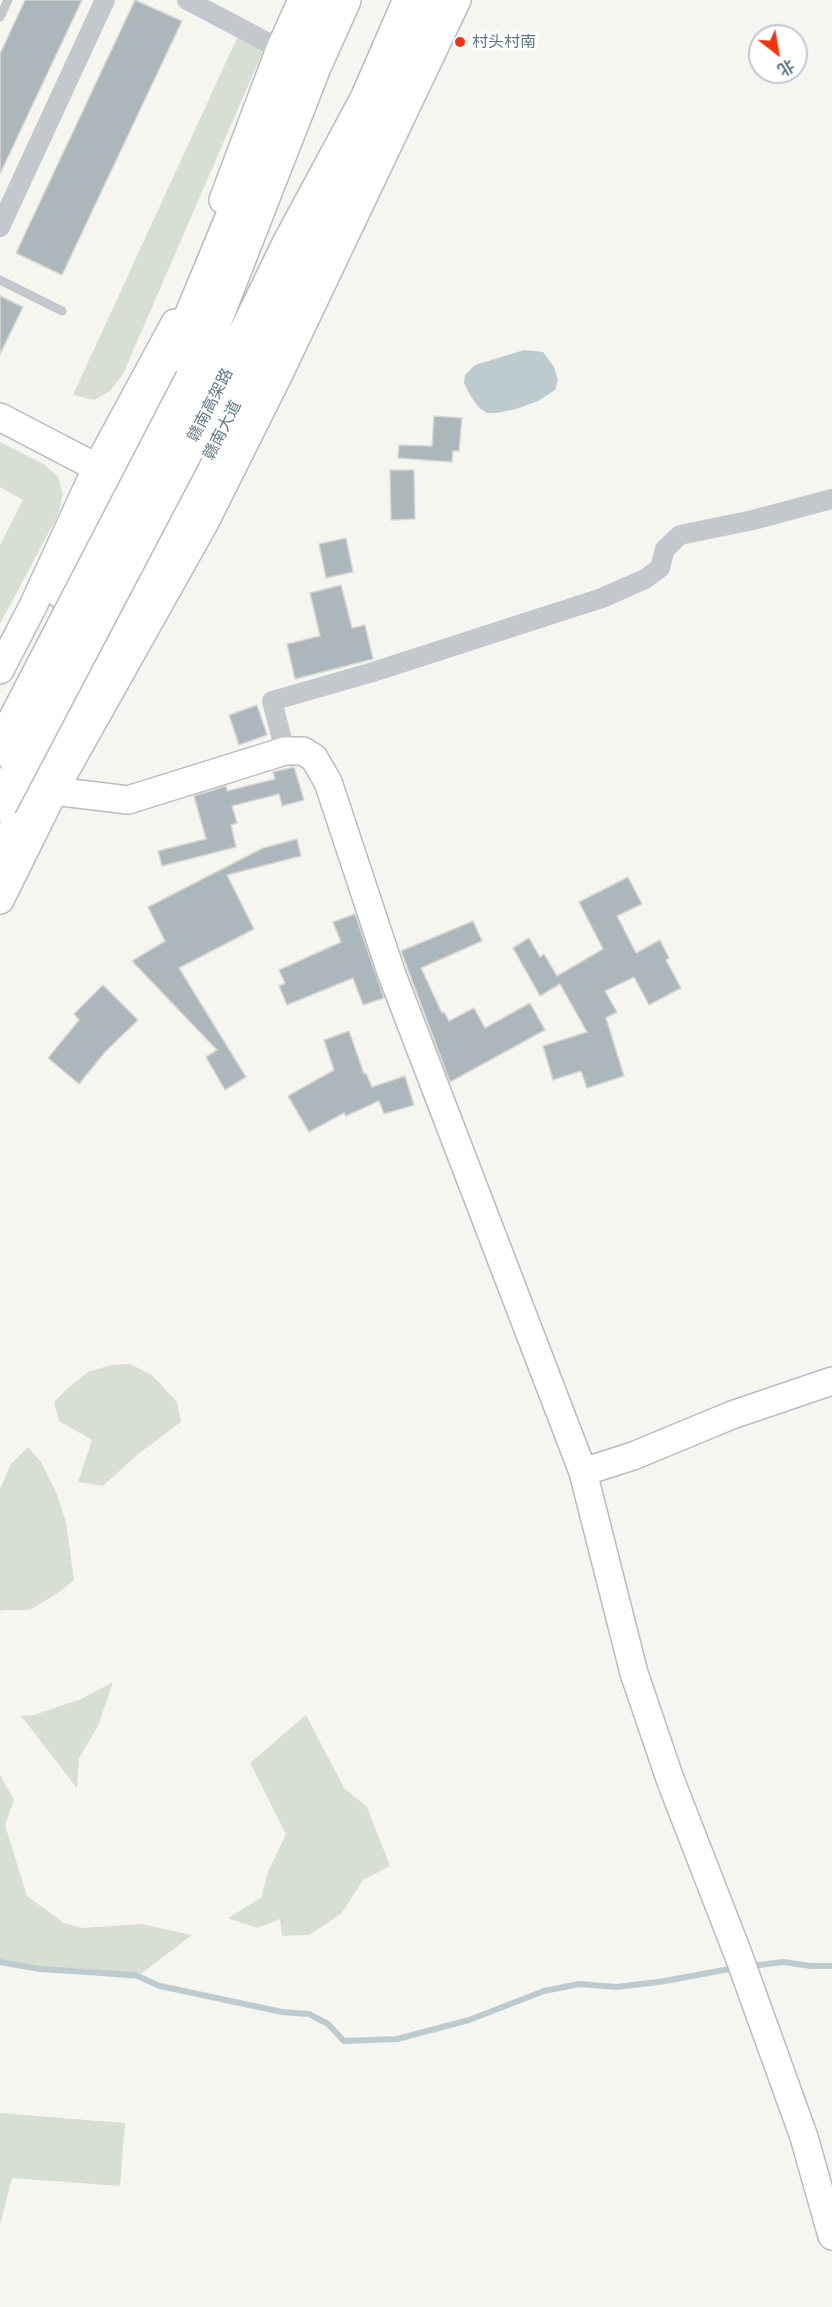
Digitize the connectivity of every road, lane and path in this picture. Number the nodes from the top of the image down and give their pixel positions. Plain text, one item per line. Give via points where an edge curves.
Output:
1 (8, 0) edge
2 (105, 0) edge
3 (187, 0) edge
4 (344, 0) edge
5 (410, 0) edge
6 (435, 0) edge
7 (457, 0) edge
8 (315, 5) edge
9 (0, 17) edge
10 (280, 49) junction
11 (367, 99) junction
12 (0, 226) edge
13 (315, 246) junction
14 (0, 280) edge
15 (62, 311) dead end
16 (204, 387) junction
17 (153, 404) junction
18 (0, 417) edge
19 (218, 440) junction
20 (108, 474) junction
21 (832, 499) edge
22 (193, 517) junction
23 (72, 574) junction
24 (134, 603) junction
25 (0, 670) edge
26 (0, 713) edge
27 (0, 749) edge
28 (285, 751) junction
29 (54, 791) junction
30 (0, 805) edge
31 (0, 856) edge
32 (0, 900) edge
33 (832, 1381) edge
34 (583, 1472) junction
35 (832, 2236) edge

1 - 9 lane
2 - 12 street
3 - 10 street
4 - 16 highway, 赣南高架路 via 314,67
5 - 11 highway, 赣南高架路
6 - 13 main road, 赣南大道
7 - 22 street via 279,374
8 - 10 street
8 - 17 main road
10 - 20 street via 180,312
11 - 13 highway
11 - 16 highway, 赣南高架路 via 290,242
13 - 19 main road, 赣南大道
14 - 15 lane
16 - 27 highway, 赣南高架路, bridge
16 - 30 highway, 赣南高架路, bridge
17 - 19 main road
17 - 20 main road
18 - 20 street
19 - 22 main road, 赣南大道
20 - 22 street
20 - 23 main road
20 - 25 street
21 - 28 street via 680,535 665,549 660,568 602,598 272,701
22 - 24 main road, 赣南大道
22 - 29 street
23 - 24 main road
23 - 26 main road
24 - 31 main road, 赣南大道
28 - 29 street via 128,800
28 - 34 street via 303,751 314,758 328,782 399,993
29 - 32 street
33 - 34 street
34 - 35 street via 634,1673 804,2137

